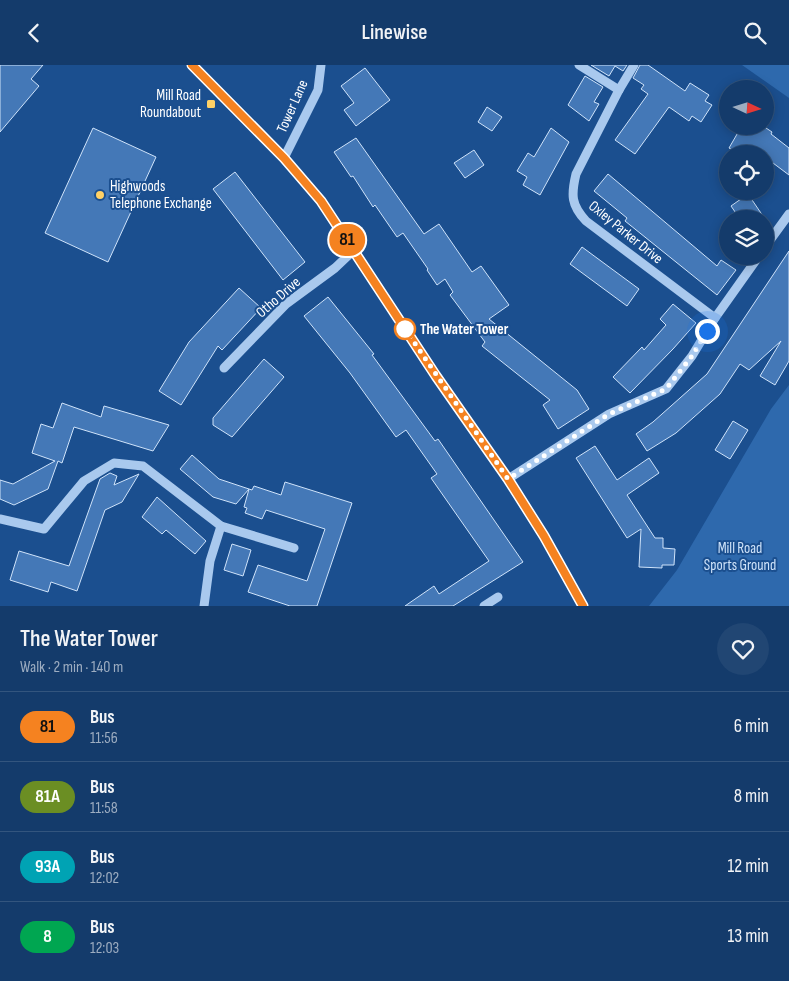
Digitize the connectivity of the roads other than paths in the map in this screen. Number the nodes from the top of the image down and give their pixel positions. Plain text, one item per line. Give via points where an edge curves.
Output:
1 (192, 65) edge
2 (321, 65) edge
3 (579, 65) edge
4 (634, 65) edge
5 (619, 90) junction
6 (284, 158) junction
7 (789, 214) edge
8 (774, 235) edge
9 (354, 250) junction
10 (753, 265) edge
11 (715, 318) junction
12 (224, 368) dead end
13 (508, 479) junction
14 (0, 519) edge
15 (221, 526) junction
16 (294, 547) dead end
17 (498, 597) dead end
18 (204, 606) edge
19 (484, 606) edge
20 (583, 606) edge

1 - 6 street
2 - 6 street, Tower Lane via 318,90
3 - 5 street
4 - 5 street, Oxley Parker Drive
5 - 11 street, Oxley Parker Drive via 576,174 572,189 577,212
6 - 9 street via 321,201
7 - 8 street
9 - 12 street, Otho Drive via 286,304
9 - 13 street
10 - 11 street
11 - 13 street via 692,356 666,389 609,414
13 - 20 street
14 - 15 street via 44,529 84,481 114,463 143,466
15 - 16 street
15 - 18 street via 210,561
17 - 19 street

